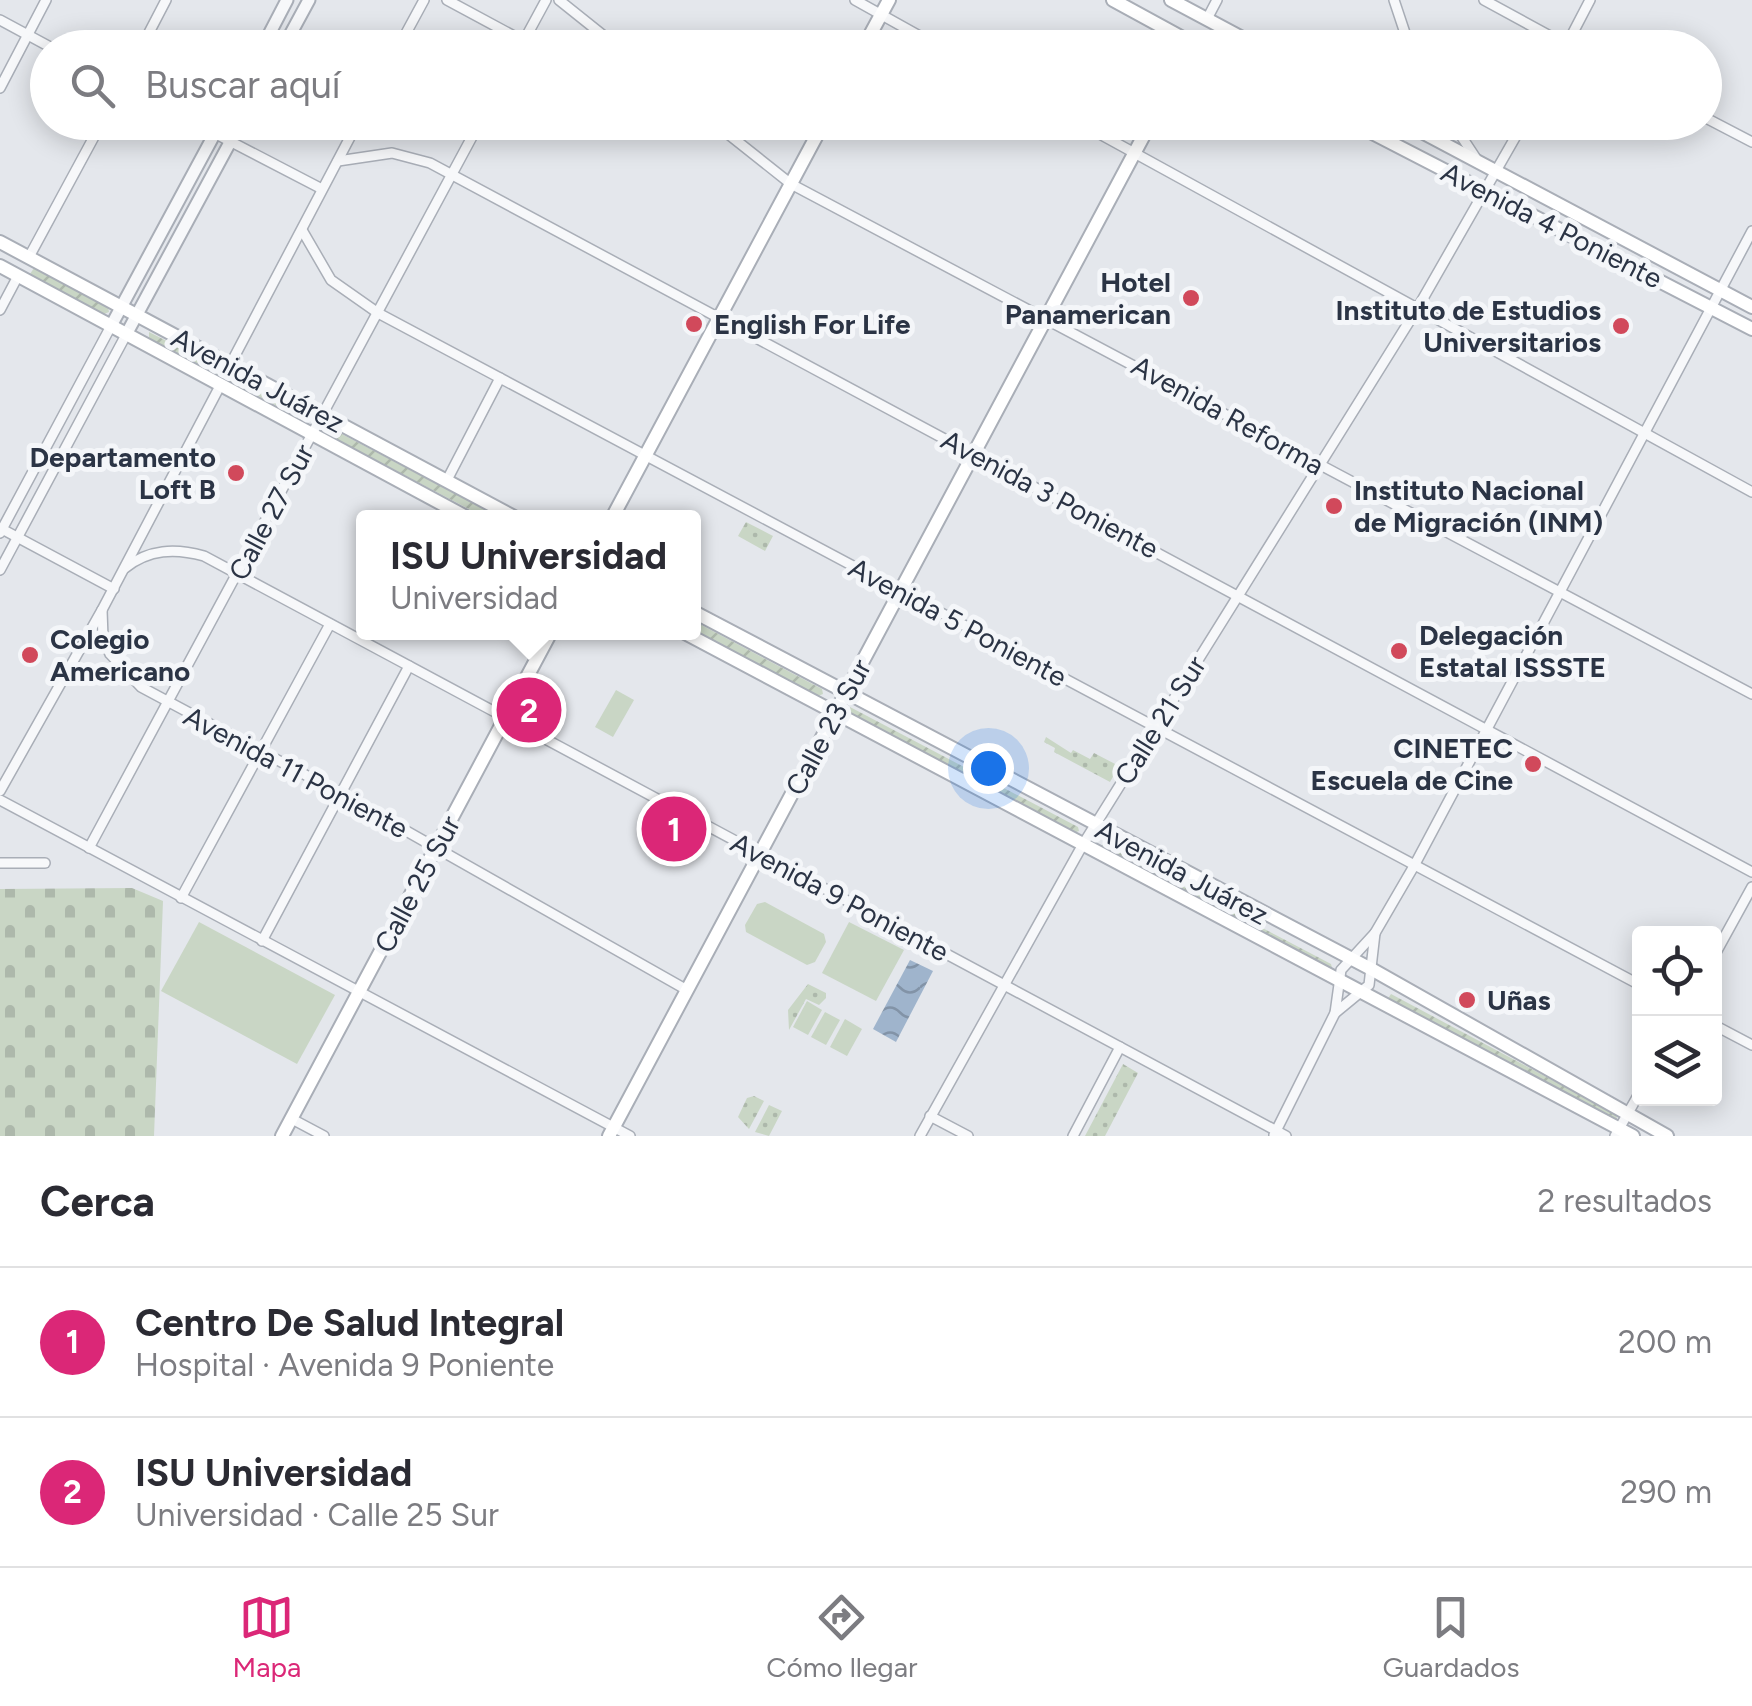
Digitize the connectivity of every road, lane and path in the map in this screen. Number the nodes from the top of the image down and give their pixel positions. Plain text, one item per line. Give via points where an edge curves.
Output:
1 (46, 0) edge
2 (166, 0) edge
3 (287, 0) edge
4 (309, 0) edge
5 (424, 0) edge
6 (447, 0) edge
7 (546, 0) edge
8 (559, 0) edge
9 (855, 0) edge
10 (889, 0) edge
11 (1112, 0) edge
12 (1171, 0) edge
13 (1216, 0) edge
14 (1394, 0) edge
15 (1484, 0) edge
16 (1590, 0) edge
17 (881, 15) junction
18 (1206, 19) junction
19 (0, 20) edge
20 (31, 30) edge
21 (150, 30) edge
22 (271, 30) edge
23 (292, 30) edge
24 (408, 30) edge
25 (498, 30) edge
26 (530, 30) edge
27 (596, 30) edge
28 (873, 30) edge
29 (908, 30) edge
30 (1166, 30) edge
31 (1202, 30) edge
32 (1227, 30) edge
33 (1404, 30) edge
34 (1538, 30) edge
35 (1575, 30) edge
36 (30, 31) edge
37 (28, 35) junction
38 (0, 88) edge
39 (1722, 127) edge
40 (92, 140) edge
41 (212, 140) edge
42 (349, 140) edge
43 (470, 140) edge
44 (736, 140) edge
45 (814, 140) edge
46 (1110, 140) edge
47 (1141, 140) edge
48 (1388, 140) edge
49 (1437, 140) edge
50 (1464, 140) edge
51 (1514, 140) edge
52 (230, 142) joint
53 (1752, 142) edge
54 (1134, 154) junction
55 (338, 161) junction
56 (1478, 162) junction
57 (1497, 172) junction
58 (452, 174) junction
59 (791, 184) junction
60 (322, 189) junction
61 (1487, 190) junction
62 (302, 230) junction
63 (1752, 231) edge
64 (0, 242) edge
65 (29, 257) junction
66 (0, 266) edge
67 (18, 276) junction
68 (1721, 291) junction
69 (1752, 307) edge
70 (121, 308) junction
71 (1417, 308) junction
72 (1712, 308) junction
73 (0, 310) edge
74 (378, 313) junction
75 (136, 316) junction
76 (720, 317) junction
77 (1047, 317) junction
78 (112, 326) junction
79 (1752, 329) edge
80 (126, 333) junction
81 (230, 365) junction
82 (500, 378) junction
83 (221, 384) junction
84 (324, 415) junction
85 (313, 434) junction
86 (1646, 434) junction
87 (975, 453) junction
88 (645, 456) junction
89 (1320, 465) junction
90 (446, 480) junction
91 (1752, 492) edge
92 (453, 510) edge
93 (501, 510) edge
94 (616, 510) edge
95 (1, 530) edge
96 (18, 537) junction
97 (125, 568) junction
98 (0, 570) edge
99 (238, 574) junction
100 (114, 588) junction
101 (900, 592) junction
102 (1559, 593) junction
103 (1236, 595) junction
104 (102, 610) junction
105 (701, 616) edge
106 (330, 624) junction
107 (356, 638) edge
108 (360, 640) edge
109 (548, 640) edge
110 (697, 640) edge
111 (409, 666) junction
112 (846, 693) junction
113 (1752, 694) edge
114 (169, 704) junction
115 (835, 714) junction
116 (506, 718) junction
117 (1156, 726) junction
118 (1488, 732) junction
119 (260, 751) junction
120 (0, 791) edge
121 (341, 794) junction
122 (0, 800) edge
123 (1094, 826) junction
124 (1082, 846) junction
125 (89, 848) junction
126 (436, 848) junction
127 (760, 854) junction
128 (0, 863) edge
129 (45, 863) dead end
130 (1414, 866) junction
131 (1752, 872) edge
132 (1752, 887) edge
133 (181, 898) junction
134 (1375, 933) junction
135 (262, 941) junction
136 (1722, 941) edge
137 (1348, 959) junction
138 (1372, 970) junction
139 (1632, 981) edge
140 (1337, 983) junction
141 (1003, 984) junction
142 (687, 990) junction
143 (360, 992) junction
144 (1362, 995) junction
145 (1335, 1012) junction
146 (1722, 1029) edge
147 (1752, 1045) edge
148 (1120, 1048) junction
149 (1632, 1106) edge
150 (1627, 1115) junction
151 (930, 1116) junction
152 (292, 1118) junction
153 (611, 1132) edge
154 (1278, 1134) edge
155 (1623, 1134) edge
156 (282, 1136) edge
157 (324, 1136) edge
158 (630, 1136) edge
159 (920, 1136) edge
160 (968, 1136) edge
161 (1073, 1136) edge
162 (1667, 1136) edge

1 - 20 street
2 - 21 street
3 - 22 street
4 - 23 street
5 - 24 street
6 - 25 street
7 - 26 street
8 - 27 street
9 - 17 street
10 - 17 main road
11 - 30 main road
12 - 18 main road
13 - 18 street
14 - 33 street
15 - 34 street
16 - 35 street
17 - 28 main road
17 - 29 street
18 - 31 main road
18 - 32 main road
19 - 37 street
36 - 37 street
37 - 38 street
39 - 53 street
40 - 65 street
41 - 70 street
42 - 55 street
43 - 58 street, Calle 27 Sur
44 - 59 street, Avenida Reforma
45 - 59 main road
46 - 54 street
47 - 54 main road, Calle 23 Sur
48 - 61 main road, Avenida 4 Poniente
49 - 56 main road, Avenida 4 Poniente
50 - 56 street
51 - 57 street, Calle 21 Sur
52 - 60 street
52 - 75 street
54 - 71 street
54 - 77 main road, Calle 23 Sur
55 - 58 street, Avenida 3 Poniente via 392,153
55 - 60 street
56 - 57 main road, Avenida 4 Poniente
57 - 61 street, Calle 21 Sur
57 - 68 main road, Avenida 4 Poniente
58 - 74 street, Calle 27 Sur
58 - 76 street, Avenida 3 Poniente
59 - 76 main road
59 - 77 street, Avenida Reforma
60 - 62 street
61 - 71 street, Calle 21 Sur
61 - 72 main road, Avenida 4 Poniente
62 - 74 street, Avenida 5 Poniente via 331,280
62 - 81 street
63 - 68 street
64 - 65 main road, Avenida Juárez
65 - 70 main road, Avenida Juárez
66 - 67 main road, Avenida Juárez
67 - 73 street
67 - 78 main road, Avenida Juárez
68 - 69 main road, Avenida 4 Poniente
68 - 72 street
70 - 75 main road, Avenida Juárez
70 - 78 street
71 - 86 street
71 - 89 street, Calle 21 Sur
72 - 79 main road, Avenida 4 Poniente
72 - 86 street
74 - 82 street, Avenida 5 Poniente
74 - 84 street, Calle 27 Sur
75 - 80 street
75 - 81 main road, Avenida Juárez
76 - 87 street, Avenida 3 Poniente
76 - 88 main road
77 - 87 main road, Calle 23 Sur
77 - 89 street, Avenida Reforma
78 - 80 main road, Avenida Juárez
78 - 95 street
80 - 83 main road, Avenida Juárez
80 - 96 street
81 - 84 main road, Avenida Juárez
82 - 88 street, Avenida 5 Poniente
82 - 90 street
83 - 85 main road, Avenida Juárez
83 - 97 street
84 - 85 street, Calle 27 Sur
84 - 90 main road, Avenida Juárez
85 - 92 main road, Avenida Juárez
85 - 99 street, Calle 27 Sur
86 - 91 street
86 - 102 street
87 - 101 main road, Calle 23 Sur
87 - 103 street, Avenida 3 Poniente
88 - 94 main road
88 - 101 street, Avenida 5 Poniente
89 - 102 street, Avenida Reforma
89 - 103 street, Calle 21 Sur
90 - 93 main road, Avenida Juárez
95 - 96 street
96 - 98 street
96 - 100 street
97 - 99 street, Avenida 9 Poniente via 152,553 177,550
97 - 100 street
99 - 106 street, Avenida 9 Poniente
99 - 114 street, Calle 27 Sur
100 - 104 street
101 - 112 main road, Calle 23 Sur
101 - 117 street, Avenida 5 Poniente
102 - 113 street, Avenida Reforma
102 - 118 street
103 - 117 street, Calle 21 Sur
103 - 118 street, Avenida 3 Poniente
104 - 114 street, Avenida 11 Poniente via 110,654 140,687
104 - 120 street
105 - 112 main road, Avenida Juárez
106 - 107 street, Avenida 9 Poniente
106 - 119 street
108 - 111 street, Avenida 9 Poniente
109 - 116 main road, Calle 25 Sur
110 - 115 main road, Avenida Juárez
111 - 116 street, Avenida 9 Poniente
111 - 121 street
112 - 115 main road, Calle 23 Sur
112 - 123 main road, Avenida Juárez
114 - 119 street, Avenida 11 Poniente
114 - 125 street, Calle 27 Sur
115 - 124 main road, Avenida Juárez
115 - 127 main road, Calle 23 Sur
116 - 126 main road, Calle 25 Sur
116 - 127 street, Avenida 9 Poniente
117 - 123 street, Calle 21 Sur
117 - 130 street, Avenida 5 Poniente
118 - 130 street
118 - 131 street, Avenida 3 Poniente
119 - 121 street, Avenida 11 Poniente
119 - 133 street
121 - 126 street, Avenida 11 Poniente
121 - 135 street
122 - 125 street
123 - 124 street, Calle 21 Sur
123 - 137 main road, Avenida Juárez
124 - 140 main road, Avenida Juárez
124 - 141 street, Calle 21 Sur
125 - 133 street
126 - 142 street, Avenida 11 Poniente
126 - 143 main road, Calle 25 Sur
127 - 141 street, Avenida 9 Poniente
127 - 142 main road, Calle 23 Sur
128 - 129 street
130 - 134 street
130 - 139 street, Avenida 5 Poniente
132 - 136 street
133 - 135 street
134 - 137 street
134 - 138 street
135 - 143 street
137 - 138 main road, Avenida Juárez
137 - 140 street
138 - 144 street
138 - 150 main road, Avenida Juárez
140 - 144 main road, Avenida Juárez
140 - 145 street
141 - 148 street, Avenida 9 Poniente
141 - 151 street, Calle 21 Sur
142 - 153 main road, Calle 23 Sur
143 - 152 main road, Calle 25 Sur
143 - 153 street
144 - 145 street
144 - 155 main road, Avenida Juárez
145 - 154 street
146 - 147 street
148 - 154 street, Avenida 9 Poniente
148 - 161 street
149 - 150 street
150 - 155 street
150 - 162 main road, Avenida Juárez
151 - 159 street, Calle 21 Sur
151 - 160 street
152 - 156 main road, Calle 25 Sur
152 - 157 street
153 - 158 street

